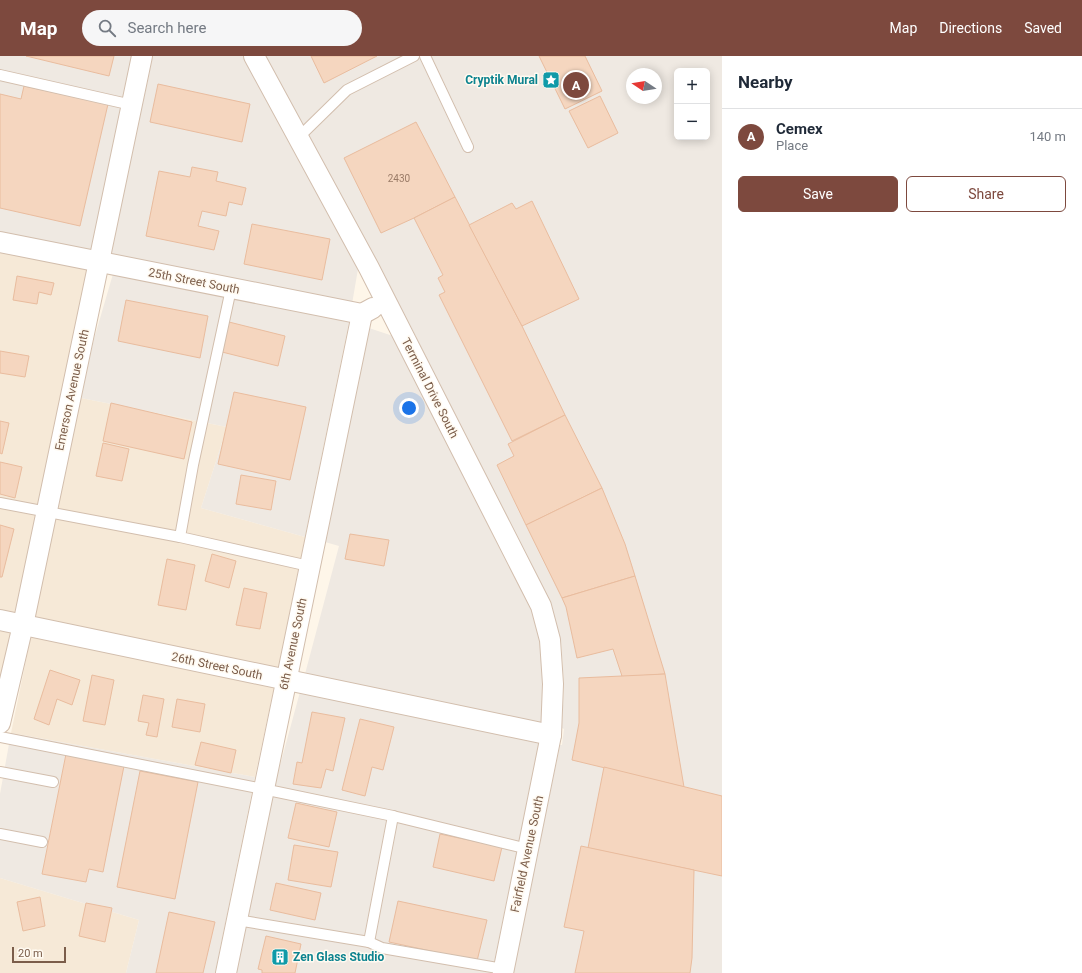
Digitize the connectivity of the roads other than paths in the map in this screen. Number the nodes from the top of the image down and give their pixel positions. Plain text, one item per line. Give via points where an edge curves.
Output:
1 (142, 56) edge
2 (254, 56) edge
3 (414, 56) edge
4 (425, 56) edge
5 (0, 75) edge
6 (132, 105) junction
7 (298, 138) junction
8 (468, 147) dead end
9 (0, 242) edge
10 (99, 262) junction
11 (231, 288) junction
12 (385, 301) junction
13 (362, 314) junction
14 (0, 503) edge
15 (47, 512) junction
16 (180, 538) junction
17 (309, 566) junction
18 (0, 620) edge
19 (23, 625) junction
20 (286, 680) junction
21 (0, 723) edge
22 (552, 735) junction
23 (0, 737) edge
24 (0, 772) edge
25 (53, 782) dead end
26 (263, 789) junction
27 (392, 816) junction
28 (0, 834) edge
29 (42, 842) dead end
30 (528, 849) junction
31 (237, 920) junction
32 (368, 942) junction
33 (503, 971) edge
34 (226, 973) edge

1 - 6 street, Emerson Avenue South
2 - 7 street, Terminal Drive South
3 - 7 lane via 347,90
4 - 8 lane
5 - 6 lane
6 - 10 street, Emerson Avenue South
7 - 12 street, Terminal Drive South
9 - 10 street, 25th Street South
10 - 11 street, 25th Street South
10 - 15 street, Emerson Avenue South
11 - 13 street, 25th Street South
11 - 16 lane via 193,464
12 - 13 street
12 - 22 street, Terminal Drive South via 541,606 550,640 554,684
13 - 17 street, 6th Avenue South
14 - 15 lane
15 - 16 lane
15 - 19 street, Emerson Avenue South
16 - 17 lane
17 - 20 street, 6th Avenue South
18 - 19 street, 26th Street South
19 - 20 street, 26th Street South
19 - 21 street, Emerson Avenue South
20 - 22 street, 26th Street South
20 - 26 street, 6th Avenue South
22 - 30 street, Fairfield Avenue South
23 - 26 lane
24 - 25 lane
26 - 27 lane
26 - 31 street, 6th Avenue South
27 - 30 lane
27 - 32 lane
28 - 29 lane
30 - 33 street, Fairfield Avenue South
31 - 32 lane
31 - 34 street, 6th Avenue South
32 - 33 lane via 382,948

